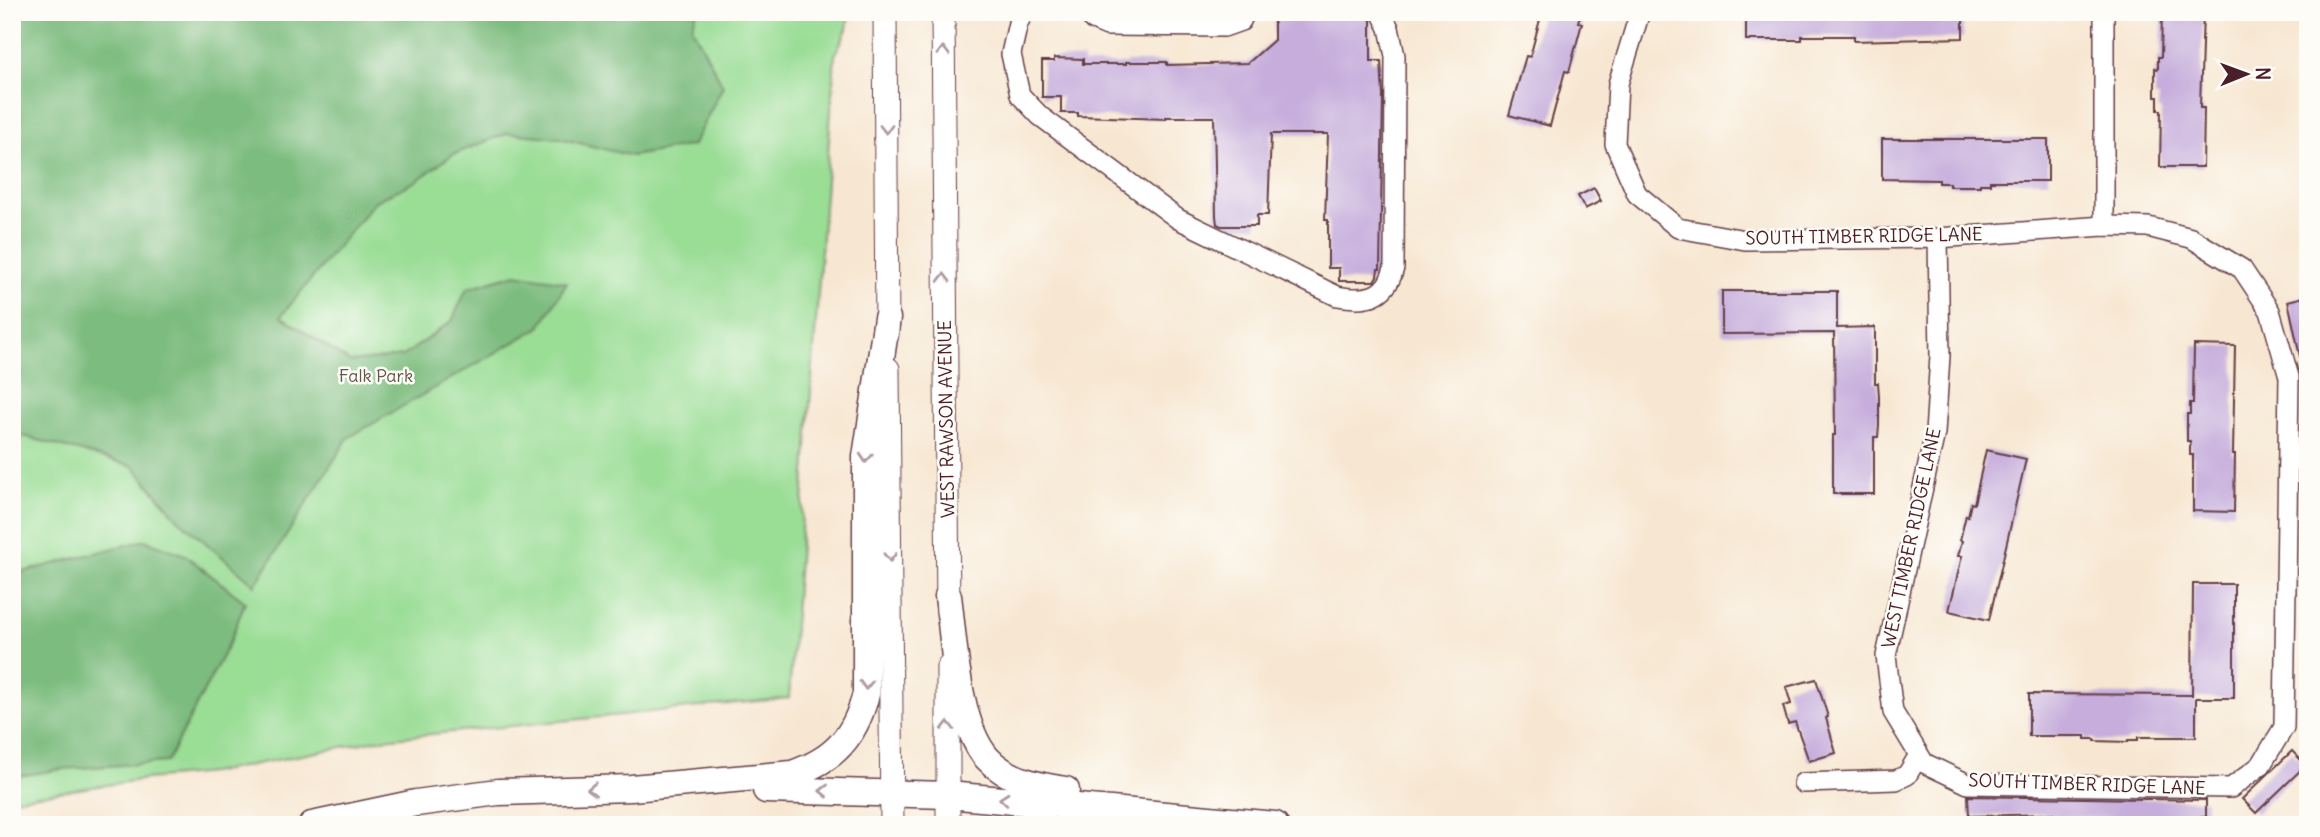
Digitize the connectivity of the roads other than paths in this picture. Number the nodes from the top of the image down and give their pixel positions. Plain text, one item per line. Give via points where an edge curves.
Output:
1 (886, 12) edge
2 (943, 12) edge
3 (1024, 12) edge
4 (1091, 12) edge
5 (1245, 12) edge
6 (1381, 12) edge
7 (1640, 12) edge
8 (2104, 12) edge
9 (2104, 226) junction
10 (1938, 237) junction
11 (887, 317) junction
12 (948, 596) junction
13 (1893, 712) joint
14 (1919, 755) junction
15 (1802, 783) dead end
16 (631, 788) junction
17 (892, 792) junction
18 (948, 795) junction
19 (1170, 814) junction
20 (312, 825) edge
21 (892, 825) edge
22 (948, 825) edge
23 (1275, 825) edge

1 -> 11 main road
12 -> 2 main road, WEST RAWSON AVENUE
3 - 6 street via 1011,54 1020,95 1040,116 1178,219 1337,296 1358,300 1376,295 1390,282 1394,268 1395,56
4 - 5 street via 1093,20 1107,26 1224,27 1241,21
7 - 10 street, SOUTH TIMBER RIDGE LANE via 1618,85 1615,144 1637,194 1678,228 1745,240
8 - 9 street
9 - 10 street, SOUTH TIMBER RIDGE LANE
9 - 14 street, SOUTH TIMBER RIDGE LANE via 2148,226 2191,238 2242,269 2270,311 2289,377 2284,727 2261,765 2231,788 1968,784 1924,763
10 - 13 street, WEST TIMBER RIDGE LANE via 1940,356 1935,433 1886,656
11 -> 16 highway via 866,457 866,694 856,724 825,760 792,774
11 -> 17 main road
18 -> 12 main road, WEST RAWSON AVENUE
12 - 19 highway via 961,693 972,732 988,758 1024,781 1112,797
13 - 14 street, SOUTH TIMBER RIDGE LANE
14 - 15 street via 1907,775 1896,780
17 -> 16 highway
16 -> 20 highway via 498,792
17 - 18 highway
17 - 21 main road
19 -> 18 highway
18 - 22 main road, WEST RAWSON AVENUE
19 - 23 highway

